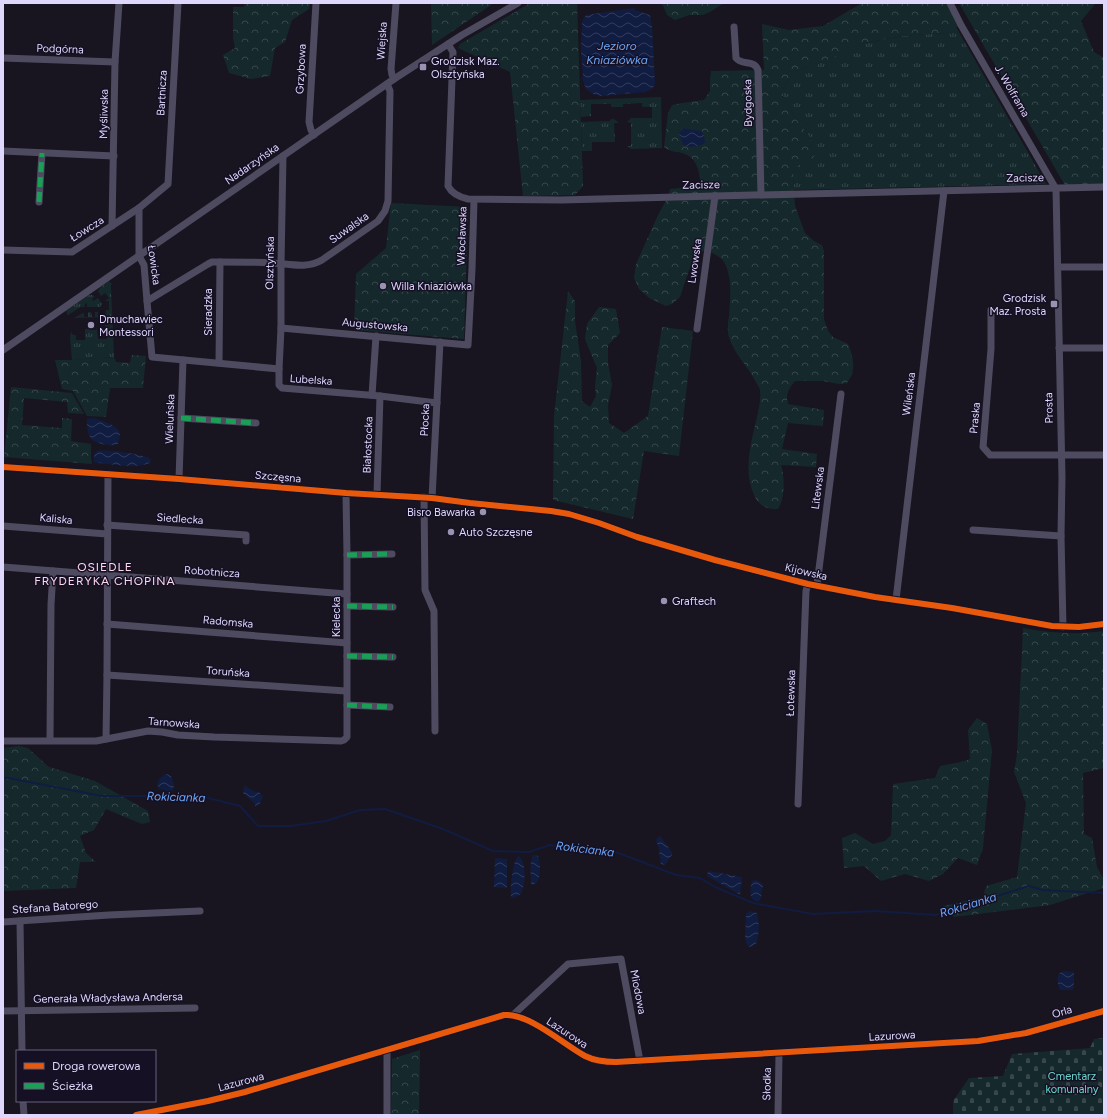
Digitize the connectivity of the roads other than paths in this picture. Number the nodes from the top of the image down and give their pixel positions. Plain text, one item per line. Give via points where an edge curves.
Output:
1 (119, 3) edge
2 (178, 3) edge
3 (316, 3) edge
4 (396, 3) edge
5 (518, 3) edge
6 (950, 3) edge
7 (734, 27) dead end
8 (448, 44) junction
9 (3, 58) edge
10 (116, 62) junction
11 (394, 79) junction
12 (387, 84) junction
13 (314, 135) junction
14 (3, 151) edge
15 (42, 152) junction
16 (114, 156) junction
17 (283, 156) junction
18 (168, 184) joint
19 (1104, 188) edge
20 (1056, 189) junction
21 (944, 191) junction
22 (761, 195) junction
23 (715, 196) junction
24 (474, 200) junction
25 (40, 202) dead end
26 (139, 208) junction
27 (112, 226) junction
28 (3, 250) edge
29 (139, 256) junction
30 (220, 262) junction
31 (281, 265) junction
32 (1058, 267) junction
33 (1104, 267) edge
34 (147, 301) junction
35 (991, 310) dead end
36 (281, 328) junction
37 (697, 329) dead end
38 (376, 336) junction
39 (440, 342) junction
40 (468, 344) joint
41 (1059, 348) junction
42 (1104, 348) edge
43 (3, 350) edge
44 (152, 357) joint
45 (184, 360) junction
46 (219, 363) junction
47 (279, 369) junction
48 (841, 394) dead end
49 (372, 395) junction
50 (380, 396) junction
51 (437, 403) junction
52 (181, 418) junction
53 (256, 423) dead end
54 (1104, 454) edge
55 (1061, 455) junction
56 (3, 467) edge
57 (108, 475) junction
58 (179, 479) junction
59 (346, 493) junction
60 (377, 494) junction
61 (428, 498) junction
62 (551, 511) joint
63 (107, 525) junction
64 (3, 526) edge
65 (973, 530) dead end
66 (107, 534) junction
67 (1061, 536) junction
68 (246, 541) dead end
69 (392, 554) dead end
70 (348, 555) junction
71 (3, 567) edge
72 (52, 571) junction
73 (107, 575) junction
74 (808, 584) junction
75 (817, 585) junction
76 (347, 594) junction
77 (896, 600) junction
78 (347, 606) junction
79 (393, 607) dead end
80 (107, 624) junction
81 (1104, 624) edge
82 (1062, 627) junction
83 (347, 643) junction
84 (347, 656) junction
85 (393, 657) dead end
86 (107, 675) junction
87 (346, 691) junction
88 (347, 705) junction
89 (390, 707) dead end
90 (435, 732) dead end
91 (106, 738) junction
92 (50, 740) junction
93 (344, 740) joint
94 (3, 741) edge
95 (798, 804) dead end
96 (200, 911) dead end
97 (20, 921) junction
98 (3, 922) edge
99 (195, 1008) dead end
100 (3, 1011) edge
101 (21, 1011) junction
102 (1104, 1011) edge
103 (513, 1015) junction
104 (1026, 1033) joint
105 (22, 1050) edge
106 (387, 1050) junction
107 (779, 1053) junction
108 (640, 1061) junction
109 (23, 1102) edge
110 (24, 1115) edge
111 (136, 1115) edge
112 (387, 1115) edge
113 (778, 1115) edge

1 - 10 street, Myśliwska
2 - 18 street, Bartnicza
3 - 13 street, Grzybowa via 309,122
4 - 11 street, Wiejska via 391,69
5 - 8 street, Nadarzyńska
6 - 20 street, J. Wolframa
7 - 22 street, Bydgoska via 736,58 739,62 753,64 758,70
8 - 11 street, Nadarzyńska
8 - 24 street, Zacisze via 452,52 448,186 457,196
9 - 10 street, Podgórna
10 - 16 street, Myśliwska
11 - 12 street, Nadarzyńska
12 - 13 street, Nadarzyńska
12 - 31 street, Suwalska via 390,91 388,201 382,216 318,263 308,266
13 - 17 street, Nadarzyńska
14 - 15 street
15 - 16 street
15 - 25 street
16 - 27 street, Myśliwska
17 - 29 street, Nadarzyńska
17 - 31 street, Olsztyńska
18 - 26 street, Łowcza
19 - 20 street, Zacisze
20 - 21 street, Zacisze
20 - 32 street, Prosta
21 - 22 street, Zacisze
21 - 77 street, Wileńska
22 - 23 street, Zacisze
23 - 24 street, Zacisze
23 - 37 street, Lwowska
24 - 40 street, Włocławska
26 - 27 street, Łowcza
26 - 29 street, Łowicka
27 - 28 street, Łowcza via 72,252
29 - 34 street, Łowicka via 144,265
29 - 43 street, Nadarzyńska
30 - 31 street, Suwalska
30 - 34 street, Łowicka via 208,264
30 - 46 street, Sieradzka
31 - 36 street, Olsztyńska
32 - 33 street
32 - 41 street, Prosta
34 - 44 street, Łowicka
35 - 55 street, Praska via 992,349 983,447 990,455
36 - 38 street, Augustowska
36 - 47 street, Olsztyńska
38 - 39 street, Augustowska
38 - 49 street
39 - 40 street, Augustowska
39 - 51 street, Płocka
41 - 42 street
41 - 55 street, Prosta
44 - 45 street, Lubelska
45 - 46 street, Lubelska
45 - 52 street, Wieluńska
46 - 47 street, Lubelska
47 - 49 street, Lubelska via 279,385 282,388
48 - 75 street, Litewska
49 - 50 street, Lubelska
50 - 51 street, Lubelska
50 - 60 street, Białostocka
51 - 61 street, Płocka
52 - 53 street
52 - 58 street, Wieluńska
54 - 55 street, Praska
55 - 67 street, Prosta
56 - 57 street, Szczęsna
57 - 58 street, Szczęsna
57 - 63 street
58 - 59 street, Szczęsna
59 - 60 street, Szczęsna
59 - 70 street, Kielecka
60 - 61 street, Szczęsna
61 - 62 street, Szczęsna
61 - 90 street, Płocka via 425,590 434,611
62 - 74 street, Kijowska via 600,523 715,560
63 - 66 street
63 - 68 street, Siedlecka via 246,535
64 - 66 street, Kaliska
65 - 67 street
66 - 73 street
67 - 82 street, Prosta
69 - 70 street
70 - 76 street, Kielecka
71 - 72 street, Robotnicza
72 - 73 street, Robotnicza
72 - 92 street
73 - 76 street, Robotnicza
73 - 80 street
74 - 75 street, Kijowska
74 - 95 street, Łotewska
75 - 77 street, Kijowska
76 - 78 street, Kielecka
77 - 82 street, Kijowska
78 - 79 street
78 - 83 street, Kielecka
80 - 83 street, Radomska
80 - 86 street
81 - 82 street, Kijowska
83 - 84 street, Kielecka
84 - 85 street
84 - 87 street, Kielecka
86 - 87 street, Toruńska
86 - 91 street
87 - 88 street, Kielecka
88 - 89 street
88 - 93 street, Kielecka via 347,737
91 - 92 street, Tarnowska via 96,741
91 - 93 street, Tarnowska via 155,731 214,737
92 - 94 street, Tarnowska
96 - 97 street, Stefana Batorego
97 - 98 street, Stefana Batorego
97 - 101 street
99 - 101 street, Generała Władysława Andersa
100 - 101 street, Generała Władysława Andersa
101 - 105 street
102 - 104 street, Orla
103 - 106 street, Lazurowa via 504,1015
103 - 108 street, Lazurowa via 533,1023 594,1060
103 - 108 street, Miodowa via 568,964 621,959
104 - 107 street, Lazurowa via 978,1041
106 - 111 street, Lazurowa via 245,1092
106 - 112 street
107 - 108 street, Lazurowa
107 - 113 street, Słodka
109 - 110 street

